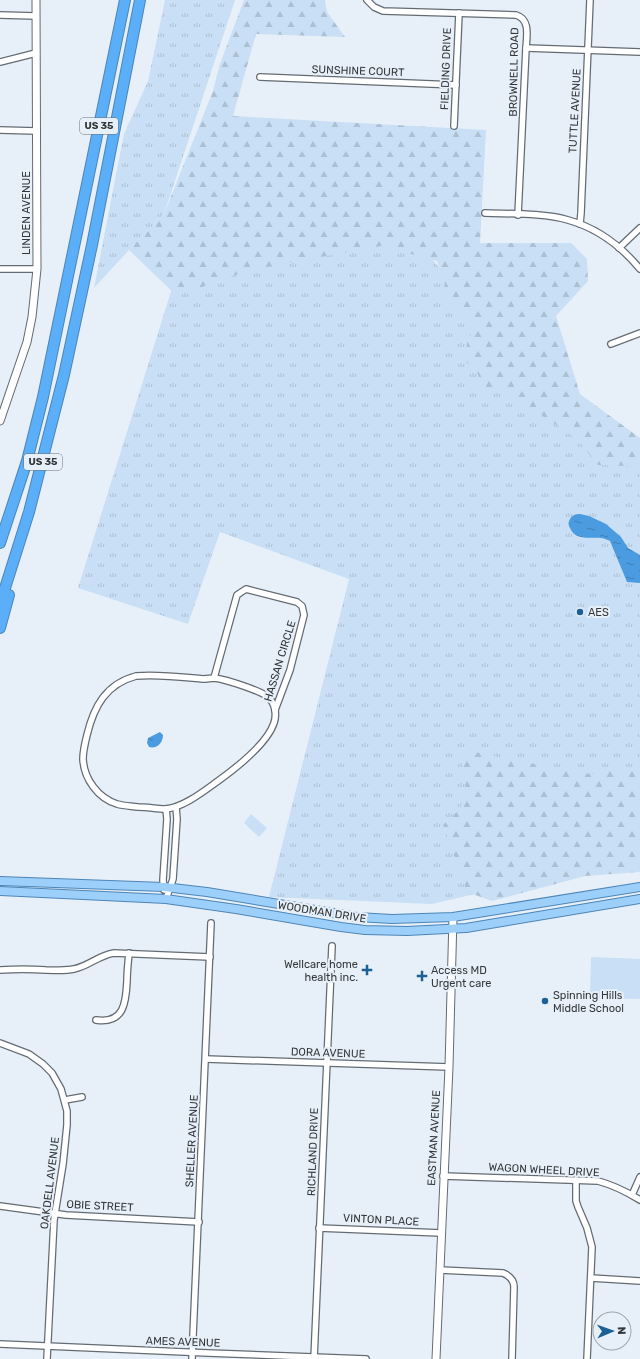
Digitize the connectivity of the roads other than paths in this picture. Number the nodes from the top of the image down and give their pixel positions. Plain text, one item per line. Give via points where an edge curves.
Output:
1 (36, 0) edge
2 (120, 0) edge
3 (125, 0) edge
4 (140, 0) edge
5 (367, 0) edge
6 (590, 0) edge
7 (459, 13) junction
8 (0, 15) edge
9 (36, 16) junction
10 (116, 42) junction
11 (526, 48) junction
12 (589, 50) junction
13 (640, 52) edge
14 (36, 54) junction
15 (0, 62) edge
16 (260, 77) dead end
17 (456, 85) junction
18 (454, 126) dead end
19 (0, 130) edge
20 (37, 131) junction
21 (485, 213) dead end
22 (518, 215) junction
23 (580, 224) junction
24 (640, 228) edge
25 (619, 248) junction
26 (0, 269) edge
27 (36, 269) junction
28 (640, 269) edge
29 (640, 333) edge
30 (611, 344) dead end
31 (0, 421) edge
32 (29, 512) junction
33 (0, 543) edge
34 (0, 604) edge
35 (0, 628) edge
36 (214, 678) junction
37 (275, 710) junction
38 (176, 807) junction
39 (166, 809) junction
40 (0, 881) edge
41 (167, 887) junction
42 (640, 887) edge
43 (0, 892) edge
44 (166, 899) junction
45 (640, 899) edge
46 (453, 917) junction
47 (211, 923) dead end
48 (454, 929) junction
49 (332, 946) dead end
50 (129, 953) junction
51 (210, 957) junction
52 (0, 970) edge
53 (96, 1020) dead end
54 (0, 1043) edge
55 (206, 1060) junction
56 (327, 1063) junction
57 (449, 1067) junction
58 (82, 1097) dead end
59 (65, 1100) junction
60 (443, 1176) junction
61 (640, 1177) edge
62 (576, 1180) junction
63 (632, 1195) junction
64 (640, 1200) edge
65 (0, 1206) edge
66 (55, 1214) junction
67 (199, 1222) junction
68 (320, 1228) junction
69 (441, 1233) junction
70 (440, 1270) junction
71 (591, 1278) junction
72 (640, 1281) edge
73 (0, 1344) edge
74 (48, 1346) junction
75 (192, 1356) edge
76 (314, 1358) edge
77 (47, 1359) edge
78 (366, 1359) edge
79 (436, 1359) edge
80 (512, 1359) edge
81 (587, 1359) edge

1 - 9 street, LINDEN AVENUE
2 - 10 highway
3 - 10 highway, US 35
4 - 32 highway, US 35 via 77,318
5 - 7 street, BROWNELL ROAD via 374,8 383,11
6 - 12 street, TUTTLE AVENUE
7 - 11 street, BROWNELL ROAD via 520,16 527,26
7 - 17 street, FIELDING DRIVE
8 - 9 street
9 - 14 street, LINDEN AVENUE
10 - 33 highway, US 35 via 43,397 27,462
11 - 12 street
11 - 22 street, BROWNELL ROAD
12 - 13 street
12 - 23 street, TUTTLE AVENUE
14 - 15 street
14 - 20 street, LINDEN AVENUE
16 - 17 street, SUNSHINE COURT
17 - 18 street, FIELDING DRIVE
19 - 20 street
20 - 27 street, LINDEN AVENUE
21 - 22 street
22 - 23 street via 556,217
23 - 25 street via 597,232
24 - 25 street
25 - 28 street
26 - 27 street
27 - 31 street, LINDEN AVENUE via 27,342
29 - 30 street
32 - 34 highway, US 35
32 - 35 highway
36 - 37 street, HASSAN CIRCLE via 263,694 271,700
36 - 37 street, HASSAN CIRCLE via 237,595 246,589 297,602 302,606 304,615 290,670
36 - 39 street, HASSAN CIRCLE via 129,678 105,695 91,719 83,760 86,774 93,787 115,804
37 - 38 street, HASSAN CIRCLE via 273,727 244,760 213,785
38 - 39 street, HASSAN CIRCLE
38 - 41 street via 173,880
39 - 41 street via 163,880
40 - 41 main road, WOODMAN DRIVE
41 - 44 street
41 - 46 main road, WOODMAN DRIVE via 357,917
42 - 46 main road, WOODMAN DRIVE
43 - 44 main road, WOODMAN DRIVE
44 - 48 main road, WOODMAN DRIVE via 365,930
45 - 48 main road, WOODMAN DRIVE
46 - 48 street, EASTMAN AVENUE
47 - 51 street, SHELLER AVENUE
48 - 57 street, EASTMAN AVENUE
49 - 56 street, RICHLAND DRIVE
50 - 51 street
50 - 52 street via 108,954 82,967 67,970
50 - 53 street via 125,1005 115,1017
51 - 55 street, SHELLER AVENUE
54 - 59 street, OAKDELL AVENUE via 29,1054 43,1064 57,1081
55 - 56 street, DORA AVENUE
55 - 67 street, SHELLER AVENUE
56 - 57 street, DORA AVENUE
56 - 68 street, RICHLAND DRIVE
57 - 60 street, EASTMAN AVENUE
58 - 59 street
59 - 66 street, OAKDELL AVENUE via 67,1125
60 - 62 street, WAGON WHEEL DRIVE
60 - 69 street, EASTMAN AVENUE
61 - 63 street
62 - 63 street, WAGON WHEEL DRIVE via 607,1183
62 - 71 street via 575,1194 578,1207 591,1239
63 - 64 street, WAGON WHEEL DRIVE
65 - 66 street, OBIE STREET
66 - 67 street, OBIE STREET
66 - 74 street, OAKDELL AVENUE
67 - 75 street, SHELLER AVENUE
68 - 69 street, VINTON PLACE
68 - 76 street, RICHLAND DRIVE
69 - 70 street, EASTMAN AVENUE
70 - 79 street, EASTMAN AVENUE
70 - 80 street via 503,1273 510,1277 514,1288
71 - 72 street
71 - 81 street
73 - 74 street, AMES AVENUE
74 - 75 street, AMES AVENUE
74 - 77 street, OAKDELL AVENUE
75 - 76 street, AMES AVENUE
76 - 78 street, AMES AVENUE

